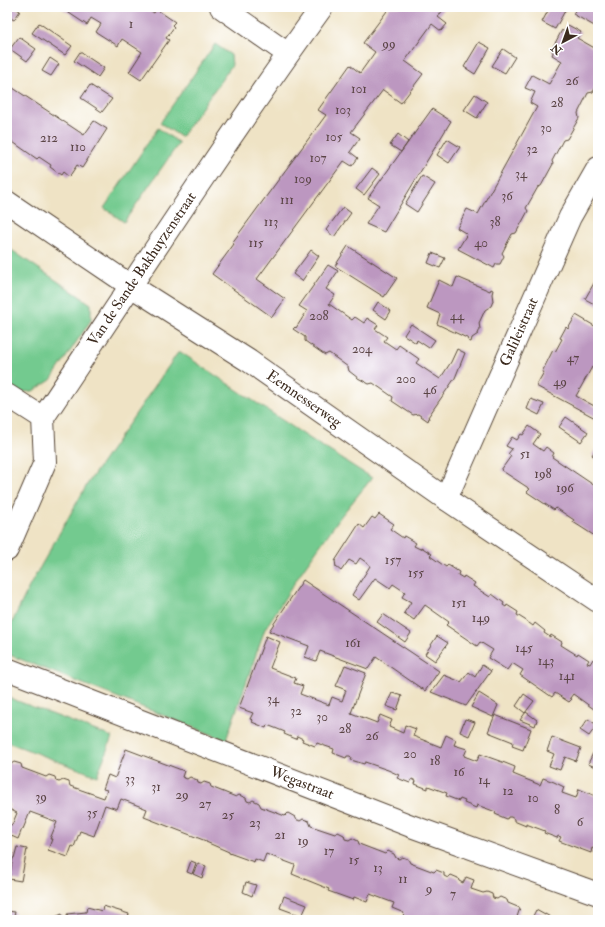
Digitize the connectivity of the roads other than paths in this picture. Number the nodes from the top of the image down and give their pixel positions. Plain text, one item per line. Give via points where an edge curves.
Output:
1 (220, 7) edge
2 (322, 7) edge
3 (288, 54) junction
4 (598, 168) edge
5 (7, 202) edge
6 (131, 286) junction
7 (7, 395) edge
8 (43, 418) junction
9 (446, 499) junction
10 (7, 550) edge
11 (598, 601) edge
12 (7, 669) edge
13 (598, 894) edge

1 - 3 street
2 - 3 street, Van de Sande Bakhuyzenstraat
3 - 6 street, Van de Sande Bakhuyzenstraat
4 - 9 street, Galileistraat via 570,217
5 - 6 street, Eemnesserweg
6 - 8 street, Van de Sande Bakhuyzenstraat
6 - 9 street, Eemnesserweg via 249,361
7 - 8 street
8 - 10 street via 45,462
9 - 11 street, Eemnesserweg
12 - 13 street, Wegastraat via 411,826

